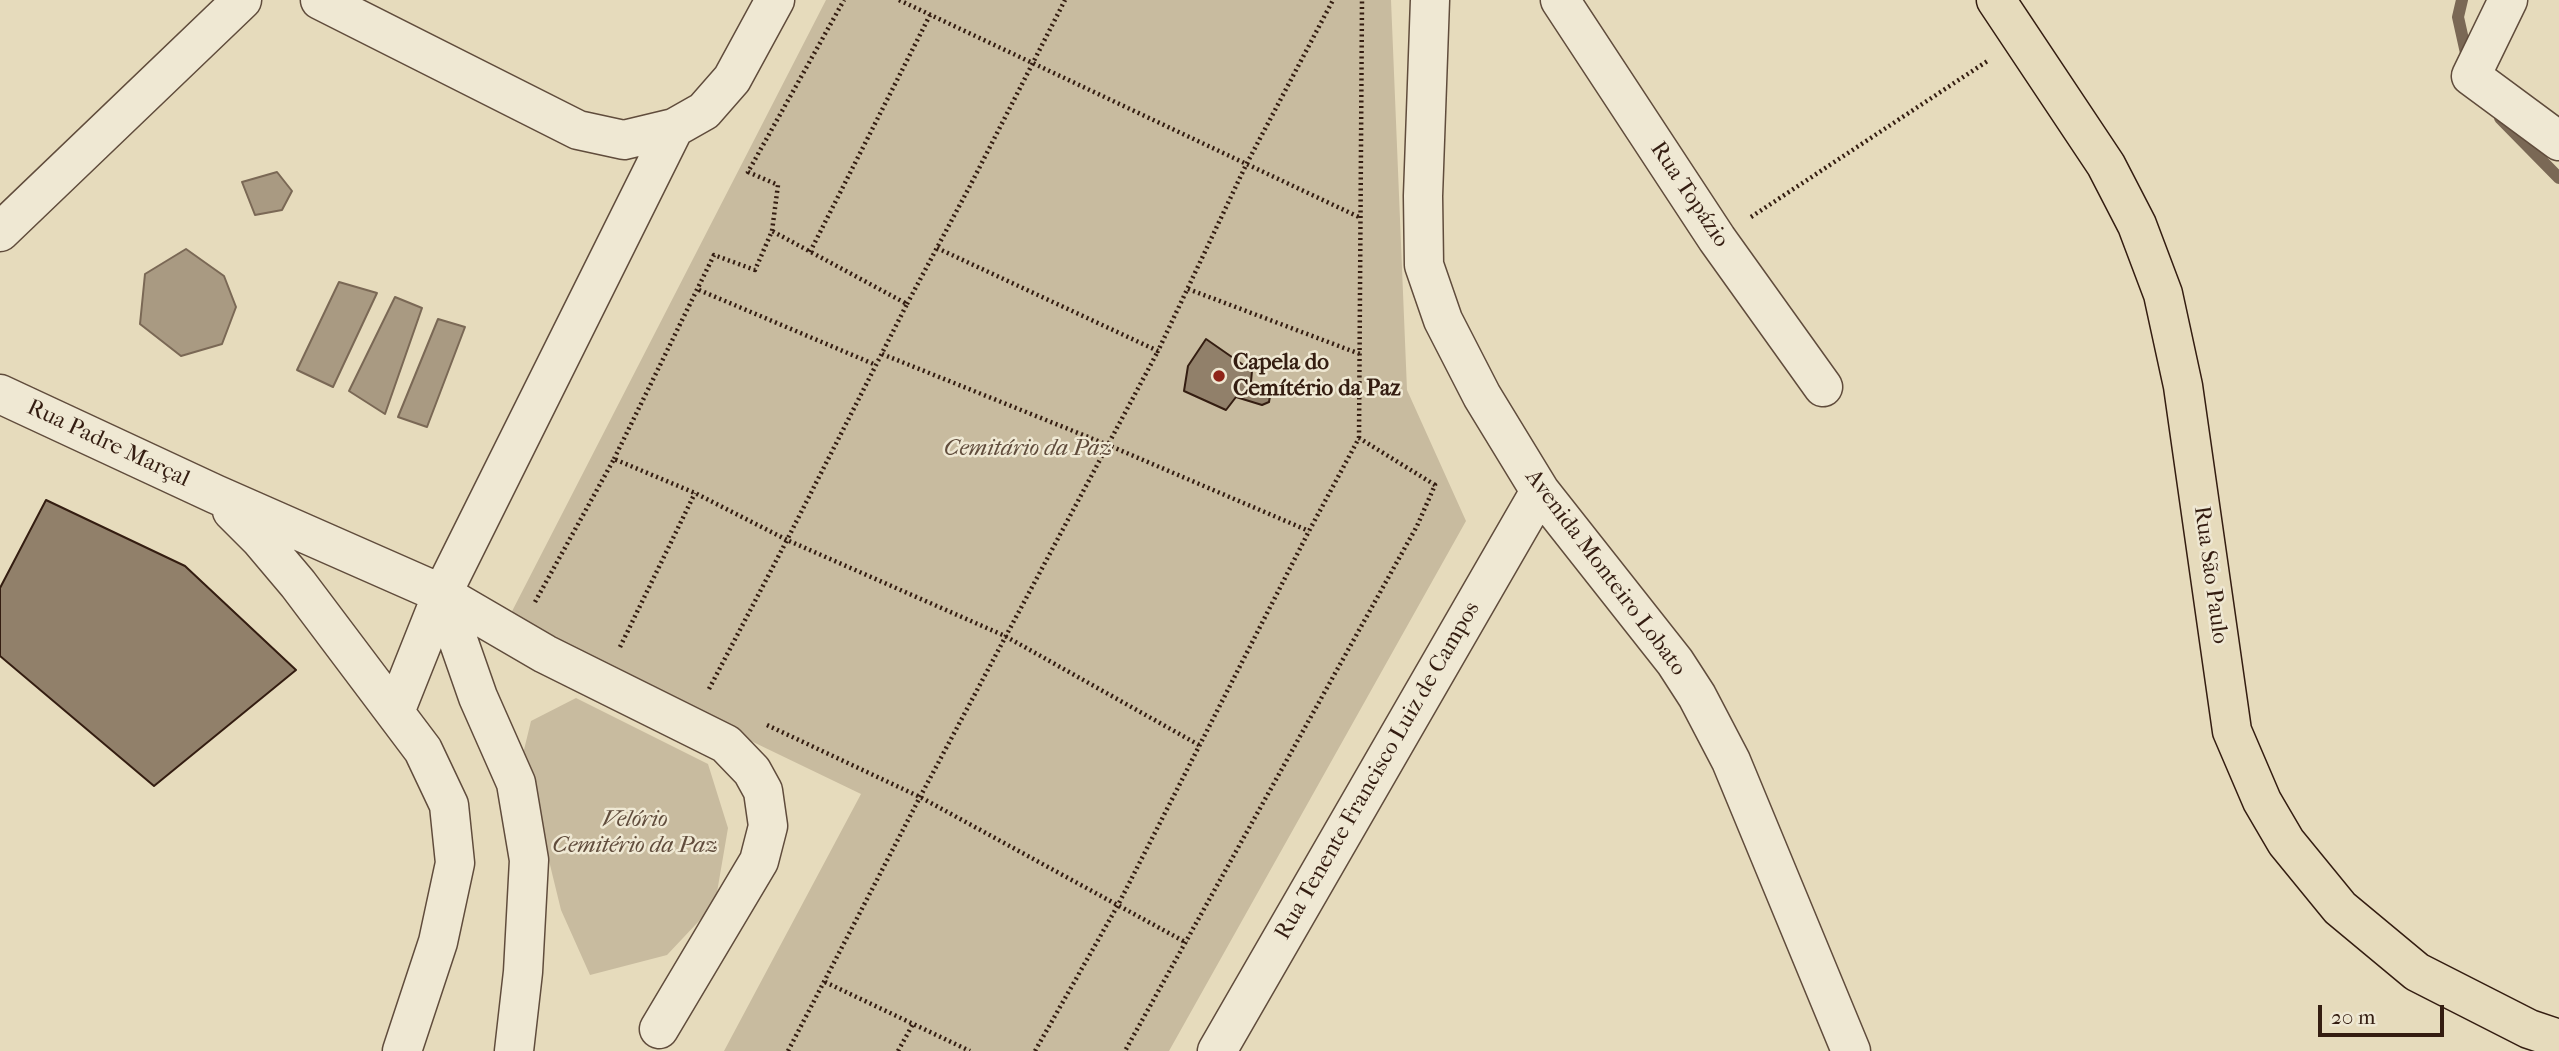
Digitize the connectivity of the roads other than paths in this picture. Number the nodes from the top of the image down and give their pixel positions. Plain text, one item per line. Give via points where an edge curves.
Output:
1 (242, 0) edge
2 (320, 0) edge
3 (775, 0) edge
4 (1430, 0) edge
5 (1560, 0) edge
6 (1996, 0) edge
7 (2508, 0) edge
8 (674, 128) junction
9 (2559, 141) edge
10 (0, 232) edge
11 (1823, 387) dead end
12 (0, 394) edge
13 (1540, 491) junction
14 (215, 495) junction
15 (442, 594) junction
16 (395, 712) junction
17 (659, 1029) dead end
18 (2559, 1039) edge
19 (402, 1051) edge
20 (514, 1051) edge
21 (1217, 1051) edge
22 (1851, 1051) edge

1 - 10 street
2 - 8 street via 578,130 624,140
3 - 8 street via 732,79 704,111
4 - 13 street, Avenida Monteiro Lobato via 1424,265 1443,320 1482,396
5 - 11 street, Rua Topázio via 1717,239
6 - 18 main road, Rua São Paulo via 2106,165 2137,225 2163,294 2183,386 2232,731 2262,801 2286,842 2340,908 2417,972 2529,1029
7 - 9 street via 2471,76
8 - 15 street
12 - 14 street, Rua Padre Marçal
13 - 21 street, Rua Tenente Francisco Luiz de Campos
13 - 22 street, Avenida Monteiro Lobato via 1697,696 1731,761
14 - 15 street, Rua Padre Marçal
14 - 16 street via 261,539
15 - 16 street
15 - 17 street, Rua Padre Marçal via 545,654 726,744 752,771 763,791 768,826 759,861
15 - 20 street via 478,697 516,783 529,860
16 - 19 street via 423,750 449,805 455,863 438,942

